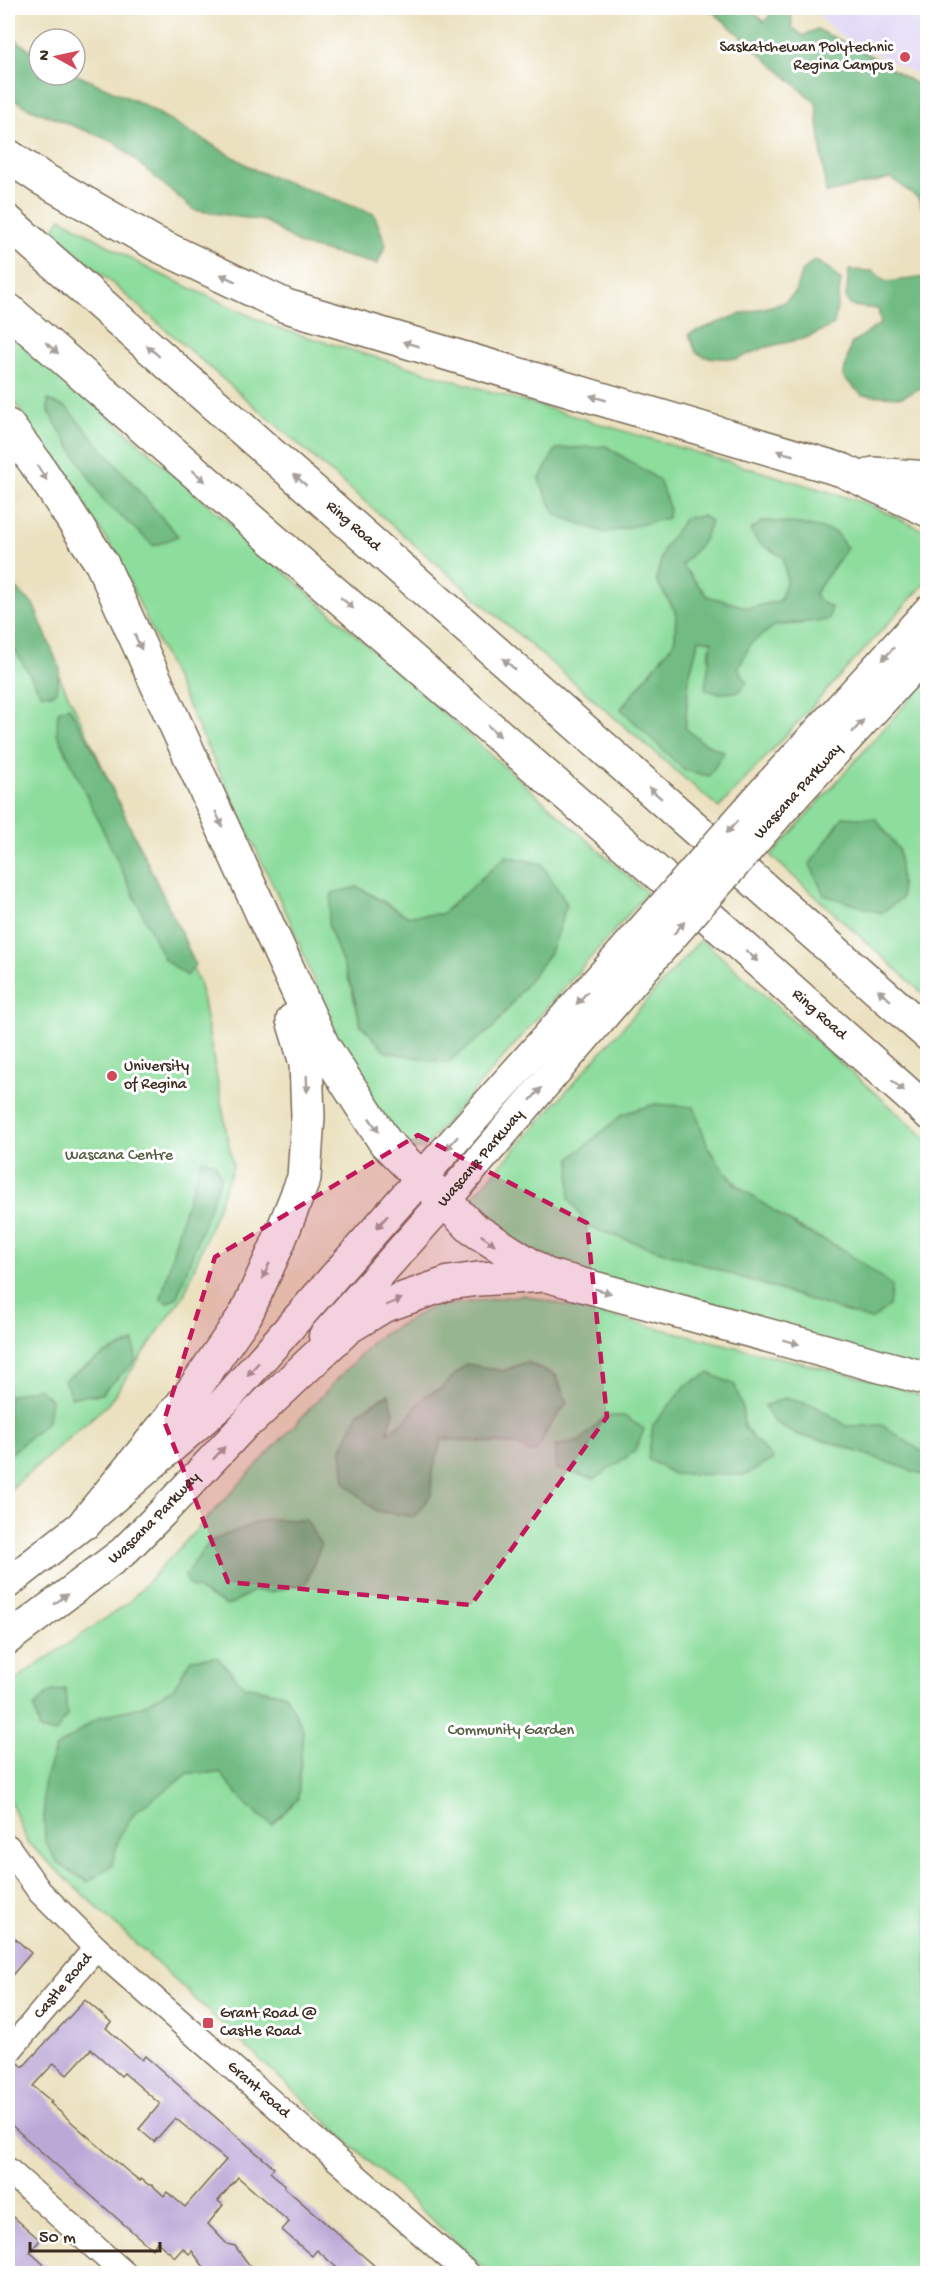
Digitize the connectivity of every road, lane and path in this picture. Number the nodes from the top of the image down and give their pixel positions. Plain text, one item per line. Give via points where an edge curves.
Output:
1 (8, 156) edge
2 (8, 222) edge
3 (8, 310) edge
4 (8, 426) edge
5 (842, 470) junction
6 (927, 478) edge
7 (927, 510) edge
8 (927, 611) edge
9 (927, 651) edge
10 (781, 792) junction
11 (699, 832) dead end
12 (747, 874) dead end
13 (661, 876) dead end
14 (258, 906) junction
15 (708, 917) dead end
16 (631, 963) junction
17 (927, 1034) edge
18 (927, 1112) edge
19 (421, 1178) junction
20 (444, 1202) junction
21 (546, 1275) junction
22 (927, 1379) edge
23 (252, 1418) junction
24 (86, 1522) junction
25 (50, 1551) junction
26 (8, 1562) edge
27 (8, 1583) edge
28 (8, 1639) edge
29 (8, 1847) edge
30 (96, 1948) junction
31 (8, 2052) edge
32 (8, 2170) edge
33 (125, 2274) edge
34 (468, 2274) edge

5 -> 1 highway via 286,306 156,244
11 -> 2 highway, Ring Road
3 -> 13 highway
4 -> 14 highway via 102,564
5 - 6 highway
5 - 7 highway
8 -> 10 main road, Wascana Parkway
10 -> 9 main road, Wascana Parkway
10 - 16 main road, Wascana Parkway, bridge
17 -> 12 highway
14 -> 19 highway via 323,1046 385,1142
14 -> 24 highway via 306,1063 304,1178 246,1314 190,1395
15 -> 18 highway, Ring Road
16 -> 19 main road, Wascana Parkway
20 -> 16 main road, Wascana Parkway
19 - 20 highway
19 -> 24 main road, Wascana Parkway via 224,1402
20 -> 21 highway via 472,1228
20 - 23 main road, Wascana Parkway
21 -> 22 highway
23 -> 21 highway via 348,1328 383,1306 449,1283
28 -> 23 main road, Wascana Parkway via 123,1552
24 - 25 main road, Wascana Parkway
25 - 26 main road
25 - 27 main road, Wascana Parkway
29 - 30 street, Grant Road via 40,1892
30 - 31 street, Castle Road
30 - 34 street, Grant Road
32 - 33 street

